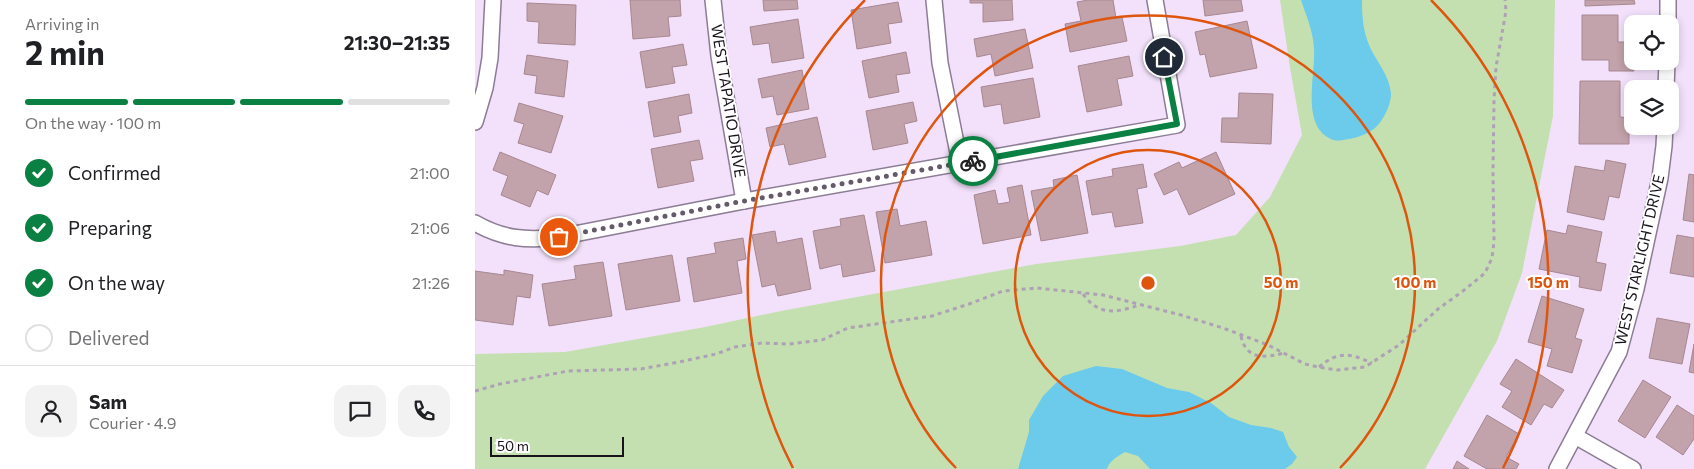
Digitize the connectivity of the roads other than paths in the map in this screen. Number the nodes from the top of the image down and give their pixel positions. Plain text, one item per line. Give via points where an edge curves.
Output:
1 (493, 0) edge
2 (713, 0) edge
3 (934, 0) edge
4 (1155, 0) edge
5 (1668, 0) edge
6 (1668, 15) edge
7 (480, 86) edge
8 (475, 122) edge
9 (1665, 135) edge
10 (960, 164) junction
11 (744, 201) junction
12 (475, 222) edge
13 (1575, 436) junction
14 (1557, 469) edge
15 (1633, 469) edge

1 - 7 street via 490,58
2 - 11 street, WEST TAPATIO DRIVE via 719,56
3 - 10 street via 940,63
4 - 10 street via 1177,124
5 - 6 street
7 - 8 street
9 - 13 street, WEST STARLIGHT DRIVE via 1660,178 1619,352
10 - 11 street
11 - 12 street via 532,240 509,237
13 - 14 street, WEST STARLIGHT DRIVE
13 - 15 street

